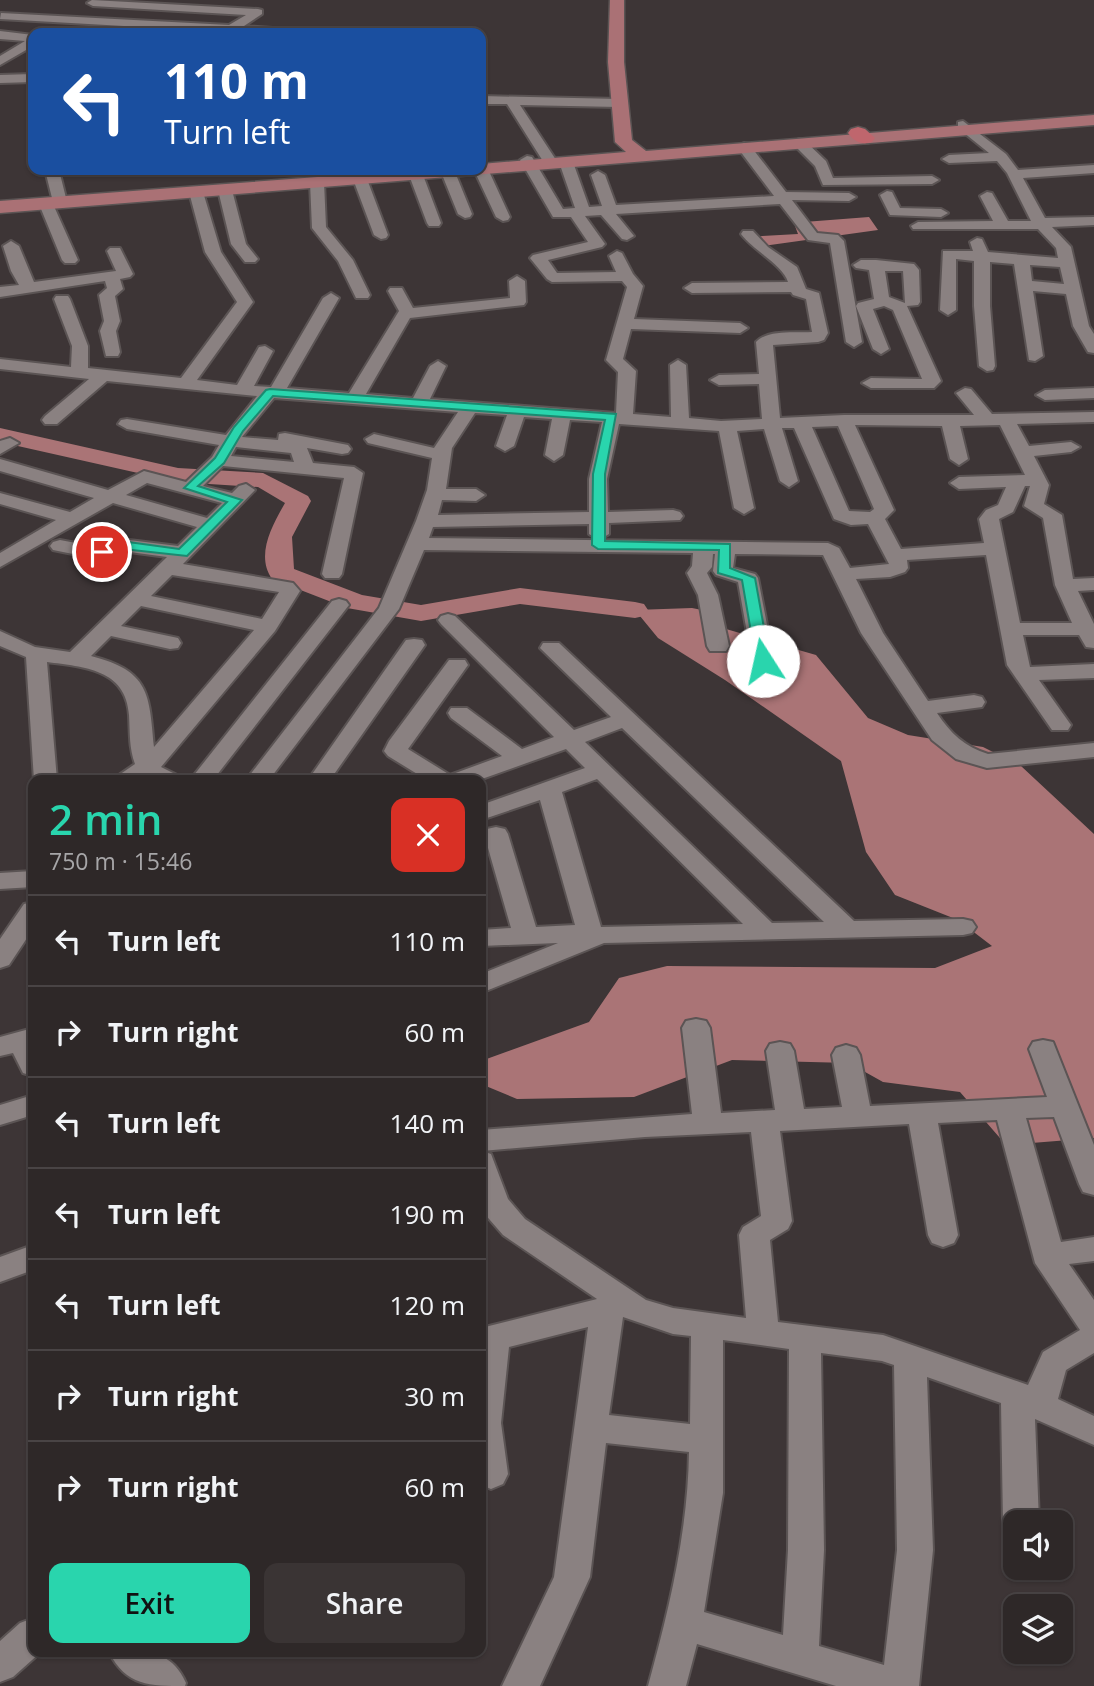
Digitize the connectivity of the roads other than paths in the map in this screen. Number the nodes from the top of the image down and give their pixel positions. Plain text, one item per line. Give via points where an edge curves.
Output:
1 (617, 0) edge
2 (96, 1) edge
3 (3, 9) edge
4 (46, 9) dead end
5 (81, 11) junction
6 (69, 19) junction
7 (96, 21) junction
8 (244, 21) junction
9 (145, 24) junction
10 (299, 24) dead end
11 (54, 28) edge
12 (86, 28) edge
13 (141, 28) edge
14 (213, 28) edge
15 (232, 28) edge
16 (0, 35) edge
17 (28, 39) edge
18 (28, 44) edge
19 (3, 55) edge
20 (28, 58) edge
21 (28, 78) edge
22 (0, 79) edge
23 (486, 100) edge
24 (510, 100) junction
25 (619, 103) junction
26 (1094, 117) edge
27 (965, 128) junction
28 (861, 136) junction
29 (799, 143) junction
30 (744, 147) junction
31 (638, 153) junction
32 (1001, 157) junction
33 (949, 159) dead end
34 (555, 161) junction
35 (529, 162) junction
36 (486, 163) edge
37 (872, 165) dead end
38 (486, 169) edge
39 (1094, 169) edge
40 (1014, 174) junction
41 (52, 175) edge
42 (360, 175) edge
43 (390, 175) edge
44 (413, 175) edge
45 (449, 175) edge
46 (481, 175) edge
47 (597, 175) dead end
48 (309, 178) edge
49 (360, 179) junction
50 (932, 180) dead end
51 (884, 188) junction
52 (225, 190) junction
53 (196, 192) junction
54 (987, 196) dead end
55 (55, 201) junction
56 (787, 202) junction
57 (4, 204) edge
58 (835, 208) dead end
59 (608, 210) junction
60 (579, 213) junction
61 (944, 213) dead end
62 (465, 214) dead end
63 (503, 217) dead end
64 (1094, 220) edge
65 (434, 223) dead end
66 (1041, 224) junction
67 (918, 226) dead end
68 (1000, 227) junction
69 (748, 234) dead end
70 (381, 235) dead end
71 (627, 236) dead end
72 (977, 240) dead end
73 (11, 246) dead end
74 (115, 251) dead end
75 (617, 256) dead end
76 (982, 256) junction
77 (250, 259) dead end
78 (1014, 259) junction
79 (70, 260) dead end
80 (1067, 263) junction
81 (840, 264) junction
82 (876, 265) junction
83 (929, 273) junction
84 (626, 276) junction
85 (112, 277) junction
86 (517, 281) dead end
87 (1025, 285) junction
88 (798, 287) junction
89 (29, 288) junction
90 (692, 288) dead end
91 (1071, 290) junction
92 (396, 291) dead end
93 (0, 292) edge
94 (362, 295) dead end
95 (331, 298) dead end
96 (62, 299) dead end
97 (883, 302) junction
98 (912, 302) dead end
99 (947, 310) dead end
100 (408, 313) junction
101 (624, 324) junction
102 (740, 328) dead end
103 (854, 342) dead end
104 (1094, 348) edge
105 (881, 349) dead end
106 (265, 351) dead end
107 (112, 352) dead end
108 (1035, 356) dead end
109 (0, 365) edge
110 (678, 365) dead end
111 (438, 366) dead end
112 (987, 366) dead end
113 (79, 374) junction
114 (103, 376) junction
115 (767, 379) junction
116 (719, 380) dead end
117 (871, 383) dead end
118 (185, 385) junction
119 (243, 390) junction
120 (273, 393) junction
121 (965, 393) dead end
122 (1094, 393) edge
123 (1045, 395) dead end
124 (354, 399) junction
125 (419, 404) junction
126 (469, 408) junction
127 (517, 411) junction
128 (562, 414) junction
129 (618, 417) junction
130 (1094, 417) edge
131 (51, 420) dead end
132 (844, 420) junction
133 (997, 420) junction
134 (950, 421) junction
135 (680, 422) junction
136 (801, 423) junction
137 (127, 424) dead end
138 (772, 425) junction
139 (727, 426) junction
140 (235, 435) junction
141 (374, 439) dead end
142 (505, 446) dead end
143 (1071, 447) dead end
144 (342, 449) dead end
145 (1023, 452) junction
146 (441, 455) junction
147 (554, 455) dead end
148 (958, 459) dead end
149 (219, 460) junction
150 (0, 465) edge
151 (305, 467) junction
152 (39, 476) junction
153 (1028, 480) junction
154 (789, 481) dead end
155 (959, 483) dead end
156 (190, 488) junction
157 (435, 494) junction
158 (476, 495) dead end
159 (1, 498) edge
160 (109, 498) junction
161 (744, 508) dead end
162 (673, 516) dead end
163 (875, 518) junction
164 (74, 519) junction
165 (600, 519) junction
166 (426, 521) junction
167 (210, 525) junction
168 (417, 544) junction
169 (598, 545) junction
170 (60, 546) dead end
171 (703, 547) junction
172 (726, 547) junction
173 (995, 548) junction
174 (894, 555) junction
175 (0, 561) edge
176 (175, 561) junction
177 (332, 574) dead end
178 (843, 574) junction
179 (1094, 584) edge
180 (1065, 585) junction
181 (136, 599) junction
182 (339, 605) dead end
183 (448, 620) dead end
184 (268, 627) junction
185 (106, 629) junction
186 (1011, 629) junction
187 (1089, 629) edge
188 (0, 637) edge
189 (170, 643) dead end
190 (414, 645) dead end
191 (718, 646) dead end
192 (551, 648) dead end
193 (36, 653) junction
194 (75, 660) junction
195 (763, 661) dead end
196 (457, 665) dead end
197 (1094, 671) edge
198 (1023, 674) junction
199 (974, 702) dead end
200 (922, 708) junction
201 (459, 713) dead end
202 (626, 719) junction
203 (140, 721) junction
204 (185, 725) junction
205 (1060, 725) dead end
206 (572, 739) junction
207 (1094, 750) edge
208 (520, 758) junction
209 (147, 767) junction
210 (603, 769) junction
211 (45, 775) edge
212 (135, 775) edge
213 (156, 775) edge
214 (205, 775) edge
215 (261, 775) edge
216 (323, 775) edge
217 (435, 775) edge
218 (472, 775) edge
219 (550, 788) junction
220 (486, 811) edge
221 (496, 834) dead end
222 (28, 878) edge
223 (0, 881) edge
224 (28, 917) edge
225 (963, 927) dead end
226 (847, 929) junction
227 (765, 930) junction
228 (590, 935) junction
229 (526, 936) junction
230 (486, 938) edge
231 (0, 959) edge
232 (486, 983) edge
233 (696, 1028) dead end
234 (18, 1041) edge
235 (1043, 1049) dead end
236 (780, 1051) dead end
237 (846, 1055) dead end
238 (28, 1058) edge
239 (1065, 1106) junction
240 (28, 1107) edge
241 (1009, 1109) junction
242 (922, 1113) junction
243 (0, 1115) edge
244 (858, 1116) junction
245 (777, 1120) junction
246 (708, 1124) junction
247 (486, 1141) edge
248 (1094, 1184) edge
249 (486, 1185) edge
250 (943, 1235) dead end
251 (1094, 1249) edge
252 (28, 1259) edge
253 (1051, 1263) junction
254 (0, 1270) edge
255 (617, 1307) junction
256 (707, 1325) junction
257 (1094, 1325) edge
258 (763, 1332) junction
259 (1094, 1337) edge
260 (805, 1338) junction
261 (488, 1339) edge
262 (910, 1357) junction
263 (486, 1381) edge
264 (1028, 1401) junction
265 (592, 1427) junction
266 (1094, 1431) edge
267 (486, 1438) edge
268 (708, 1440) junction
269 (491, 1474) dead end
270 (1022, 1510) edge
271 (684, 1623) junction
272 (28, 1640) edge
273 (134, 1657) edge
274 (800, 1657) junction
275 (0, 1665) edge
276 (167, 1683) dead end
277 (521, 1686) edge
278 (667, 1686) edge
279 (894, 1686) edge
280 (900, 1686) edge

1 - 25 main road
2 - 5 street
2 - 8 street via 258,12
3 - 6 street
4 - 5 street
5 - 6 street
5 - 8 street
6 - 7 street
6 - 11 street
7 - 9 street
7 - 12 street
8 - 10 street
8 - 15 street
9 - 13 street
9 - 14 street
16 - 17 street
18 - 19 street
19 - 20 street
21 - 22 street
23 - 24 street
24 - 25 street
24 - 34 street
25 - 31 main road via 624,142
26 - 27 main road
27 - 28 main road
27 - 32 street
28 - 29 main road
28 - 31 main road
29 - 30 main road
29 - 51 street via 821,164 828,183
30 - 31 main road
30 - 56 street
31 - 34 main road
32 - 33 street
32 - 40 street
34 - 35 main road
34 - 60 street
35 - 36 main road
35 - 38 main road
35 - 60 street via 556,213
37 - 51 street
39 - 40 street
40 - 66 street
41 - 55 street
42 - 48 main road
43 - 49 main road
44 - 65 street
45 - 62 street
46 - 63 street
47 - 59 street
48 - 49 main road
48 - 52 main road
48 - 55 main road
48 - 94 street via 319,228 345,260
49 - 70 street
50 - 51 street
51 - 56 street via 880,197
51 - 61 street via 895,212
52 - 53 main road
52 - 77 street via 239,244
53 - 55 main road
53 - 118 street via 213,252 245,302
54 - 68 street
55 - 57 main road
55 - 79 street
56 - 58 street
56 - 59 street
56 - 81 street via 815,238 836,239
59 - 60 street
59 - 71 street
60 - 84 street via 597,244 538,258 545,268 558,279
64 - 66 street
66 - 68 street
66 - 80 street via 1063,247
67 - 68 street
68 - 78 street
69 - 88 street via 789,267
72 - 76 street
73 - 89 street
74 - 85 street via 126,272
75 - 84 street
76 - 78 street
76 - 83 street via 948,254
76 - 112 street
78 - 80 street
78 - 87 street
80 - 91 street
81 - 82 street
81 - 103 street
82 - 83 street
82 - 97 street
83 - 98 street
83 - 99 street
84 - 101 street via 635,286
85 - 89 street
85 - 107 street via 115,289 107,295
86 - 100 street via 518,302
87 - 91 street
87 - 108 street
88 - 90 street
88 - 115 street via 813,296 820,335 765,340
89 - 93 street
91 - 104 street via 1081,326
92 - 100 street
95 - 120 street
96 - 113 street via 80,346
97 - 105 street via 864,306
97 - 117 street via 900,307 932,381
100 - 124 street via 401,316
101 - 102 street
101 - 129 street via 614,362 627,372
106 - 119 street
109 - 113 street
110 - 135 street
111 - 125 street
113 - 114 street
114 - 118 street
114 - 131 street
115 - 116 street
115 - 138 street
118 - 119 street
119 - 120 street
120 - 124 street
120 - 140 street
121 - 133 street
122 - 123 street
124 - 125 street
125 - 126 street
126 - 127 street
126 - 146 street
127 - 128 street
127 - 142 street
128 - 129 street
128 - 147 street
129 - 135 street
129 - 165 street via 599,474
130 - 133 street
132 - 134 street
132 - 136 street
132 - 163 street via 884,510
133 - 134 street
133 - 145 street
134 - 148 street
135 - 139 street
136 - 138 street
136 - 163 street via 839,512 850,519
137 - 140 street
138 - 139 street
138 - 154 street
139 - 161 street
140 - 144 street
140 - 149 street
140 - 151 street via 298,448
141 - 146 street
143 - 145 street
145 - 153 street
146 - 157 street
149 - 151 street
149 - 156 street
150 - 152 street
151 - 177 street via 354,473
152 - 159 street
152 - 160 street
153 - 155 street
153 - 173 street via 1006,508 990,516
153 - 180 street via 1040,488 1034,506 1052,515
156 - 160 street via 148,476
156 - 167 street via 241,494
157 - 158 street
157 - 166 street
159 - 164 street
160 - 164 street
160 - 167 street
162 - 165 street
163 - 174 street
164 - 175 street
165 - 166 street
165 - 169 street
166 - 168 street
167 - 176 street
168 - 169 street
168 - 215 street via 392,602
169 - 171 street
170 - 176 street via 98,553 121,545
171 - 172 street
171 - 191 street via 698,573 708,595
172 - 178 street via 823,548 832,552
172 - 195 street via 723,571 748,578
173 - 174 street
173 - 186 street
174 - 178 street via 899,565 895,570
176 - 181 street
176 - 184 street via 290,589
178 - 200 street via 872,633
179 - 180 street
180 - 187 street via 1072,608
181 - 184 street
181 - 185 street
182 - 214 street
183 - 206 street
184 - 204 street
185 - 189 street
185 - 194 street
186 - 187 street
186 - 198 street via 1016,662
188 - 193 street via 18,649
190 - 216 street
192 - 202 street
193 - 194 street
193 - 211 street
194 - 203 street via 97,664 129,683 136,694
196 - 217 street via 397,746 396,751
197 - 198 street
198 - 205 street
199 - 200 street
200 - 207 street via 943,739 979,759
201 - 208 street
202 - 206 street
202 - 226 street
203 - 204 street
203 - 209 street
204 - 209 street
206 - 208 street
206 - 210 street
208 - 218 street
209 - 212 street
209 - 213 street
210 - 219 street
210 - 227 street
219 - 220 street
219 - 228 street
221 - 229 street
222 - 223 street
224 - 231 street
225 - 226 street
226 - 227 street
227 - 228 street
228 - 229 street
228 - 232 street
229 - 230 street
233 - 246 street
234 - 238 street
235 - 239 street
236 - 245 street
237 - 244 street
239 - 241 street
239 - 248 street
240 - 243 street
241 - 242 street
241 - 253 street
242 - 244 street
242 - 250 street
244 - 245 street
245 - 246 street
245 - 258 street via 777,1221 754,1235
246 - 247 street
249 - 255 street via 494,1204 514,1227
251 - 253 street via 1059,1254
252 - 254 street
253 - 257 street
255 - 256 street
255 - 261 street
255 - 265 street
256 - 258 street
256 - 268 street
258 - 260 street
259 - 264 street via 1056,1357
260 - 262 street via 883,1348
260 - 274 street via 806,1550
261 - 263 street
262 - 264 street
262 - 280 street via 915,1550
264 - 266 street
264 - 270 street
265 - 268 street
265 - 277 street via 572,1577
267 - 269 street
268 - 271 street via 706,1493
271 - 274 street
271 - 278 street
272 - 275 street
273 - 276 street
274 - 279 street

